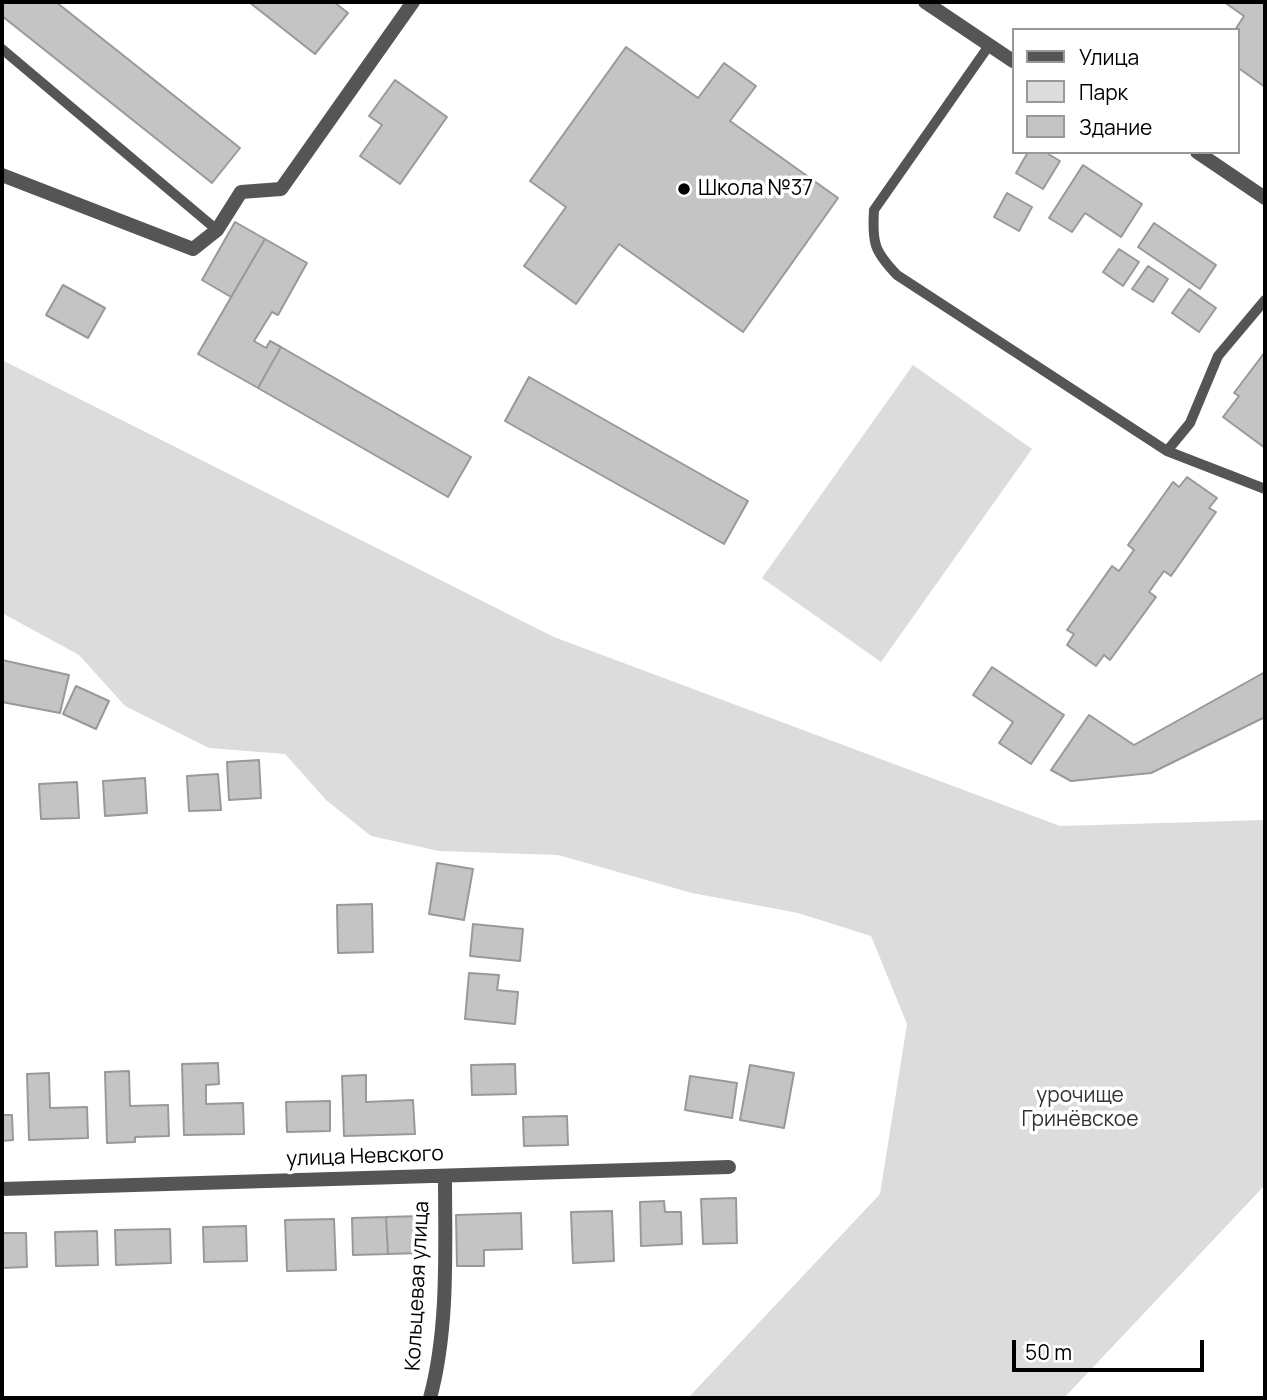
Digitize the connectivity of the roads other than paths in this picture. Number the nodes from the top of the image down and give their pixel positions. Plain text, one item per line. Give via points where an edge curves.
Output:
1 (413, 2) edge
2 (925, 2) edge
3 (988, 47) junction
4 (2, 49) edge
5 (1012, 60) edge
6 (1200, 154) edge
7 (2, 175) edge
8 (1265, 198) edge
9 (217, 230) junction
10 (1265, 300) edge
11 (1167, 451) junction
12 (1265, 489) edge
13 (729, 1167) dead end
14 (445, 1176) junction
15 (2, 1189) edge
16 (430, 1398) edge

1 - 9 street via 281,189 241,191
2 - 3 street
3 - 5 street
3 - 11 lane via 874,210 872,237 878,256 897,275
4 - 9 lane
6 - 8 street
7 - 9 street via 193,249
10 - 11 lane via 1218,356 1190,423
11 - 12 lane
13 - 14 street, улица Невского
14 - 15 street, улица Невского
14 - 16 street, Кольцевая улица via 440,1336

